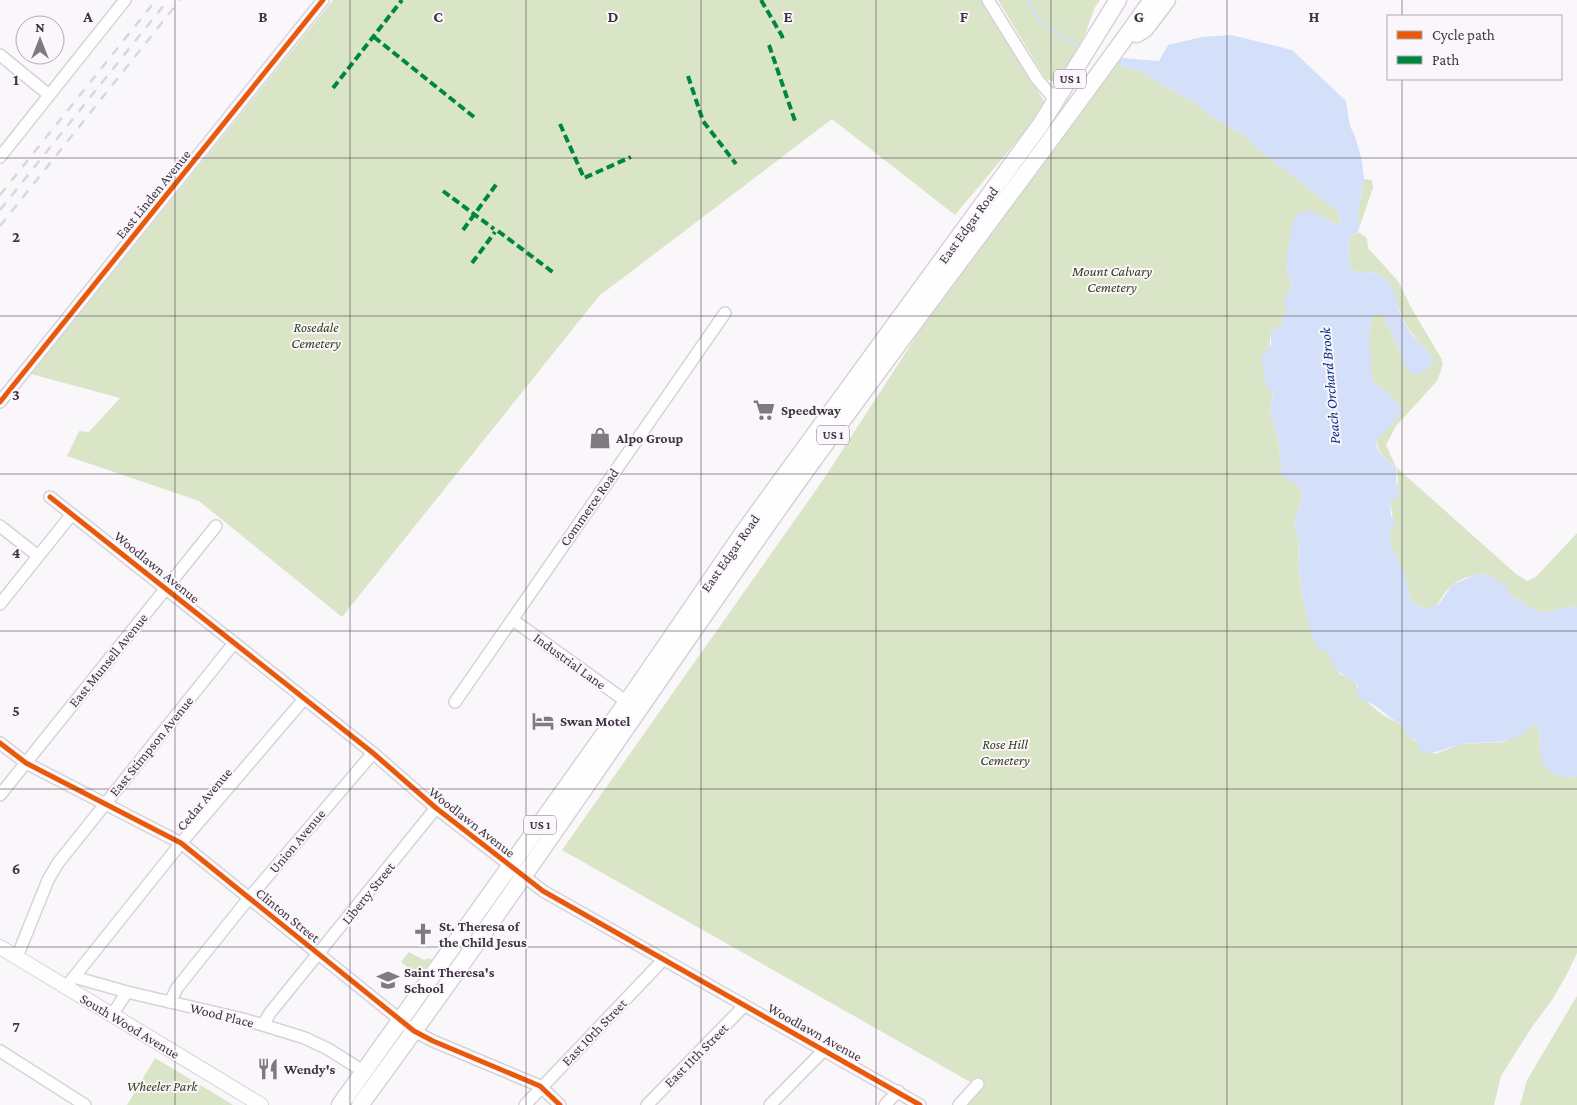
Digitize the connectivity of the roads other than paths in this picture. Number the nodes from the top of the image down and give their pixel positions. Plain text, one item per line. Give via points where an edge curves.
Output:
1 (126, 0) edge
2 (323, 0) edge
3 (988, 0) edge
4 (1118, 0) edge
5 (1139, 0) edge
6 (1152, 0) edge
7 (1167, 0) edge
8 (1122, 42) junction
9 (0, 55) edge
10 (49, 95) junction
11 (1056, 100) junction
12 (1018, 156) junction
13 (0, 157) edge
14 (725, 313) dead end
15 (0, 402) edge
16 (50, 497) dead end
17 (72, 514) junction
18 (0, 526) edge
19 (216, 526) dead end
20 (38, 556) junction
21 (166, 588) junction
22 (0, 604) edge
23 (513, 620) junction
24 (234, 643) junction
25 (304, 699) junction
26 (455, 702) dead end
27 (626, 702) junction
28 (0, 743) edge
29 (373, 753) junction
30 (26, 763) junction
31 (0, 795) edge
32 (104, 805) junction
33 (436, 808) junction
34 (181, 844) junction
35 (517, 871) junction
36 (249, 898) junction
37 (0, 947) edge
38 (319, 954) junction
39 (17, 957) junction
40 (664, 959) junction
41 (70, 982) junction
42 (127, 992) junction
43 (170, 1002) junction
44 (744, 1006) junction
45 (112, 1015) junction
46 (263, 1025) junction
47 (407, 1026) junction
48 (0, 1051) edge
49 (823, 1051) junction
50 (363, 1071) junction
51 (978, 1084) dead end
52 (542, 1087) junction
53 (898, 1091) junction
54 (84, 1105) edge
55 (261, 1105) edge
56 (340, 1105) edge
57 (360, 1105) edge
58 (525, 1105) edge
59 (560, 1105) edge
60 (647, 1105) edge
61 (770, 1105) edge
62 (885, 1105) edge
63 (920, 1105) edge
64 (960, 1105) edge

1 - 10 street
2 - 15 street, East Linden Avenue
3 - 11 street via 1037,79
4 - 11 highway, East Edgar Road / US 1
5 - 12 highway via 1057,115
6 - 8 highway, East Edgar Road / US 1
7 - 8 highway via 1145,30
8 - 35 highway, East Edgar Road / US 1
9 - 10 street
10 - 13 street
11 - 12 highway, East Edgar Road / US 1
12 - 27 highway, East Edgar Road / US 1 via 745,530
14 - 23 street, Commerce Road
16 - 17 street, Woodlawn Avenue
17 - 20 street
17 - 21 street, Woodlawn Avenue
18 - 20 street
19 - 21 street, East Munsell Avenue
20 - 22 street
21 - 24 street, Woodlawn Avenue
21 - 30 street, East Munsell Avenue
23 - 26 street, Commerce Road
23 - 27 street, Industrial Lane
24 - 25 street, Woodlawn Avenue
24 - 32 street, East Stimpson Avenue
25 - 29 street, Woodlawn Avenue
25 - 34 street, Cedar Avenue
27 - 35 highway, East Edgar Road / US 1
28 - 30 street, Clinton Street
29 - 33 street, Woodlawn Avenue
29 - 36 street, Union Avenue
30 - 31 street, East Munsell Avenue
30 - 32 street, Clinton Street
32 - 34 street, Clinton Street
32 - 39 street, East Stimpson Avenue via 48,880
33 - 35 street, Woodlawn Avenue
33 - 38 street, Liberty Street
34 - 36 street, Clinton Street
34 - 41 street, Cedar Avenue
35 - 40 street, Woodlawn Avenue via 545,892
35 - 47 highway, East Edgar Road / US 1
35 - 47 highway, East Edgar Road / US 1 via 444,988
36 - 38 street, Clinton Street
36 - 43 street, Union Avenue via 177,988
37 - 39 main road, South Wood Avenue
38 - 46 street, Liberty Street via 270,1012
38 - 47 street, Clinton Street
39 - 41 main road, South Wood Avenue
40 - 44 street, Woodlawn Avenue
40 - 52 street, East 10th Street
41 - 42 street, Wood Place
41 - 45 main road, South Wood Avenue
42 - 43 street, Wood Place
42 - 45 street
43 - 46 street, Wood Place
44 - 49 street, Woodlawn Avenue
44 - 60 street, East 11th Street
45 - 55 main road, South Wood Avenue
46 - 50 street, Wood Place via 316,1042
47 - 50 highway, East Edgar Road / US 1
47 - 52 street, Clinton Street via 433,1041
47 - 57 highway, East Edgar Road / US 1
48 - 54 street
49 - 53 street, Woodlawn Avenue
49 - 61 street
50 - 56 highway, East Edgar Road / US 1
51 - 64 street
52 - 58 street, East 10th Street
52 - 59 street, Clinton Street
53 - 62 street
53 - 63 street, Woodlawn Avenue

